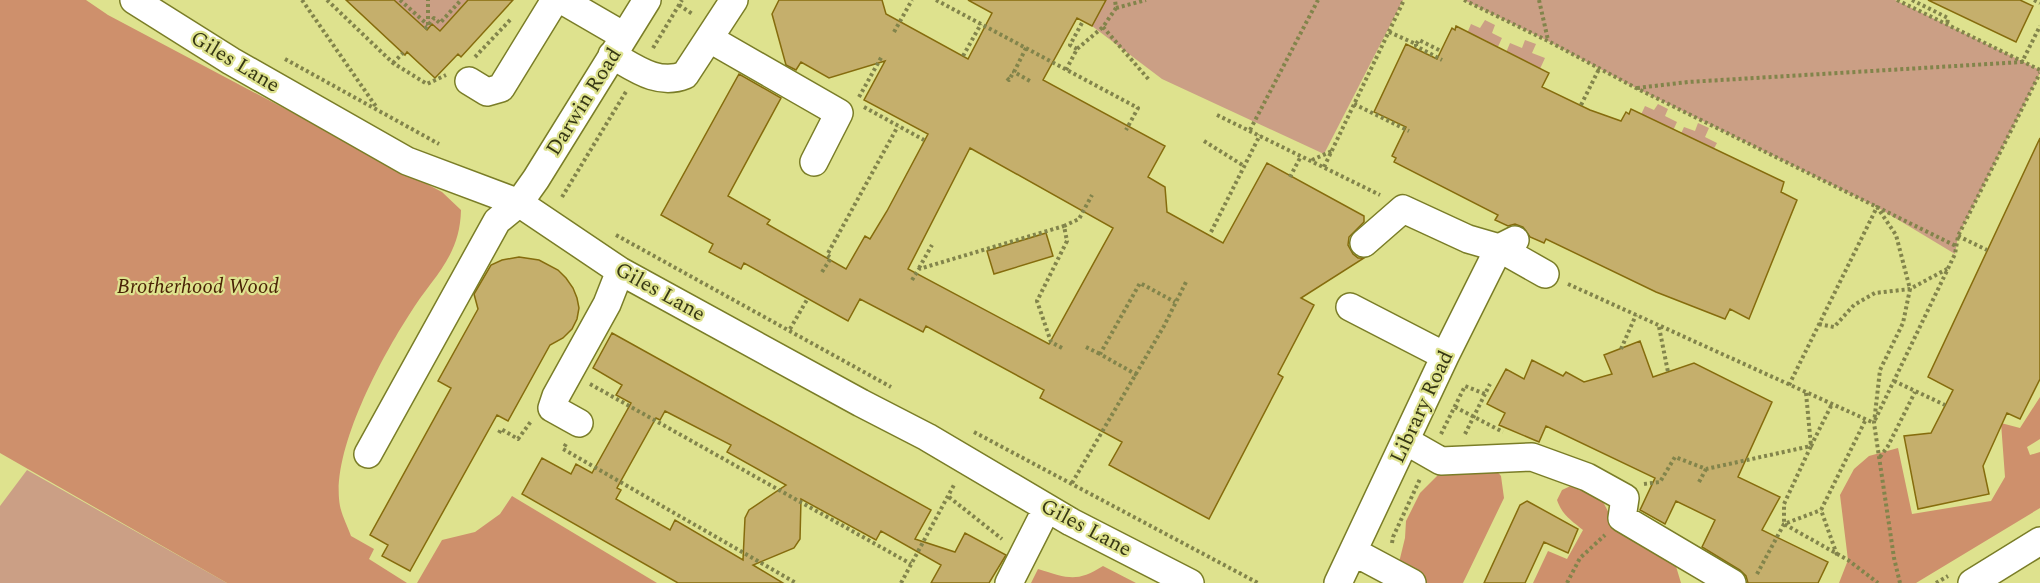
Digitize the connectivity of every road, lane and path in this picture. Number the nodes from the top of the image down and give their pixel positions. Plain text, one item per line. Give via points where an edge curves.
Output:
1 (134, 0) edge
2 (302, 0) edge
3 (327, 0) edge
4 (400, 0) edge
5 (428, 0) edge
6 (461, 0) edge
7 (555, 0) edge
8 (562, 0) edge
9 (646, 0) edge
10 (682, 0) edge
11 (734, 0) edge
12 (912, 0) edge
13 (936, 0) edge
14 (1115, 0) edge
15 (1146, 0) edge
16 (1318, 0) edge
17 (1404, 0) edge
18 (1464, 0) edge
19 (1539, 0) edge
20 (1897, 0) edge
21 (1912, 0) edge
22 (2034, 0) edge
23 (2040, 3) edge
24 (1116, 8) junction
25 (514, 16) dead end
26 (1083, 21) dead end
27 (981, 24) junction
28 (1947, 25) junction
29 (2040, 26) edge
30 (426, 27) junction
31 (1103, 27) junction
32 (894, 32) dead end
33 (1389, 32) junction
34 (710, 39) junction
35 (1548, 41) junction
36 (1416, 44) junction
37 (618, 46) junction
38 (1026, 48) junction
39 (1077, 49) junction
40 (1441, 51) dead end
41 (403, 53) dead end
42 (278, 55) dead end
43 (882, 56) dead end
44 (963, 56) dead end
45 (1442, 60) dead end
46 (2022, 62) junction
47 (393, 63) junction
48 (1599, 69) junction
49 (466, 70) junction
50 (639, 70) junction
51 (1066, 70) junction
52 (2040, 71) edge
53 (1014, 72) junction
54 (1007, 78) dead end
55 (1030, 81) dead end
56 (1150, 81) dead end
57 (1636, 88) junction
58 (856, 103) dead end
59 (1354, 104) junction
60 (1581, 105) dead end
61 (378, 110) junction
62 (1217, 115) dead end
63 (898, 126) dead end
64 (1126, 130) dead end
65 (1250, 130) junction
66 (1408, 131) dead end
67 (1260, 135) junction
68 (1204, 141) dead end
69 (440, 144) dead end
70 (1332, 151) junction
71 (1301, 156) junction
72 (1311, 160) junction
73 (814, 162) dead end
74 (1244, 166) junction
75 (1324, 167) junction
76 (1290, 177) dead end
77 (1092, 195) dead end
78 (1389, 200) dead end
79 (519, 203) junction
80 (566, 207) dead end
81 (1877, 207) junction
82 (1064, 226) junction
83 (607, 229) dead end
84 (1211, 232) dead end
85 (1958, 236) junction
86 (1364, 243) dead end
87 (1507, 244) junction
88 (932, 245) dead end
89 (1956, 246) junction
90 (1987, 250) dead end
91 (1948, 268) junction
92 (919, 269) junction
93 (620, 271) junction
94 (822, 272) dead end
95 (1545, 274) joint
96 (912, 280) dead end
97 (1186, 282) dead end
98 (1910, 289) junction
99 (808, 298) dead end
100 (1175, 302) junction
101 (1350, 307) dead end
102 (1636, 315) junction
103 (1819, 324) junction
104 (1659, 326) junction
105 (790, 330) junction
106 (1086, 347) dead end
107 (1062, 348) dead end
108 (1621, 349) dead end
109 (1100, 354) junction
110 (1445, 356) junction
111 (570, 371) junction
112 (1668, 372) dead end
113 (1137, 375) junction
114 (1894, 381) junction
115 (1789, 386) junction
116 (899, 391) dead end
117 (1806, 392) junction
118 (1915, 392) junction
119 (1485, 394) dead end
120 (1832, 404) junction
121 (1945, 405) dead end
122 (1866, 419) junction
123 (579, 423) joint
124 (1874, 423) junction
125 (969, 430) dead end
126 (498, 434) dead end
127 (518, 439) dead end
128 (1406, 441) junction
129 (1811, 446) junction
130 (369, 454) dead end
131 (1880, 458) junction
132 (1452, 460) junction
133 (1706, 469) junction
134 (958, 477) dead end
135 (1699, 482) dead end
136 (1072, 483) junction
137 (1643, 484) dead end
138 (949, 497) junction
139 (1047, 508) junction
140 (1821, 510) junction
141 (1622, 518) junction
142 (1784, 524) junction
143 (2040, 541) edge
144 (1354, 552) junction
145 (1837, 555) junction
146 (1022, 556) junction
147 (911, 564) junction
148 (796, 583) edge
149 (901, 583) edge
150 (1009, 583) edge
151 (1190, 583) edge
152 (1258, 583) edge
153 (1338, 583) edge
154 (1412, 583) edge
155 (1567, 583) edge
156 (1732, 583) edge
157 (1752, 583) edge
158 (1878, 583) edge
159 (1900, 583) edge
160 (1972, 583) edge

1 - 79 street, Giles Lane via 231,61 407,161
2 - 61 path
3 - 47 path
4 - 30 path
5 - 30 path
6 - 30 path via 440,23 434,18
7 - 49 street via 501,88 487,92
8 - 37 street
9 - 37 street, Darwin Road
10 - 50 path
11 - 34 street
12 - 32 path
13 - 27 path
14 - 24 path
15 - 24 path
16 - 65 path
17 - 33 path
18 - 35 path
19 - 35 path
20 - 28 path
21 - 28 path via 1948,18
22 - 23 path
24 - 31 path
25 - 49 path
26 - 39 path via 1070,45
27 - 38 path
27 - 44 path
28 - 46 path
29 - 46 path
31 - 39 path
31 - 56 path
33 - 36 path
33 - 59 path
34 - 50 street via 685,75 669,80
34 - 73 street via 839,113
35 - 48 path
36 - 40 path via 1419,40
36 - 45 path
37 - 50 street
37 - 79 street, Darwin Road
38 - 51 path
38 - 53 path
39 - 51 path
41 - 47 path
42 - 61 path
43 - 58 path
46 - 52 path
46 - 57 path
47 - 49 path via 427,84
48 - 57 path
48 - 60 path
50 - 80 path via 562,197
51 - 64 path via 1138,108
52 - 85 path
53 - 54 path
53 - 55 path
57 - 81 path
59 - 66 path
59 - 70 path
61 - 69 path
62 - 65 path
63 - 94 path via 826,255 831,258
65 - 67 path
67 - 71 path
67 - 74 path
68 - 74 path
70 - 72 path
70 - 75 path
71 - 72 path
71 - 76 path
72 - 75 path
74 - 84 path
75 - 78 path
77 - 82 path via 1079,219
79 - 93 street, Giles Lane
79 - 130 street, Darwin Road via 497,221
81 - 89 path
81 - 98 path via 1896,235
81 - 103 path
82 - 92 path
82 - 107 path via 1067,241 1037,301 1051,342
83 - 105 path
85 - 89 path
85 - 90 path
86 - 87 street via 1403,209 1467,239
87 - 95 street
87 - 110 street, Library Road
88 - 92 path
89 - 91 path
91 - 98 path
91 - 114 path
92 - 96 path
93 - 111 street via 607,304
93 - 139 street, Giles Lane via 927,437
95 - 102 path
97 - 100 path
98 - 103 path via 1875,293 1854,305 1834,327
98 - 124 path via 1903,324 1880,370
99 - 105 path
100 - 109 path via 1140,283
100 - 113 path
101 - 110 street
102 - 104 path
102 - 108 path
103 - 115 path
104 - 112 path
104 - 115 path
105 - 116 path
106 - 109 path
109 - 113 path
110 - 128 street, Library Road
111 - 123 street via 552,408
111 - 147 path
113 - 136 path
114 - 118 path
114 - 124 path
115 - 117 path
117 - 120 path
117 - 129 path
118 - 121 path
118 - 131 path
119 - 132 path
120 - 122 path
120 - 129 path
122 - 124 path
122 - 140 path
123 - 148 path via 563,449
124 - 131 path
125 - 136 path
126 - 127 path via 501,429
128 - 132 street via 1441,461
128 - 144 street, Library Road
129 - 133 path
129 - 142 path via 1784,504
131 - 159 path
132 - 141 street via 1532,458 1587,477 1625,498
133 - 135 path
133 - 137 path via 1675,457 1660,482
134 - 138 path
136 - 152 path
138 - 146 path
138 - 147 path
139 - 146 street
139 - 151 street, Giles Lane
140 - 142 path
140 - 145 path
141 - 155 path via 1580,558
141 - 156 street
142 - 145 path
142 - 157 path
143 - 160 street
144 - 153 street, Library Road
144 - 154 street
145 - 158 path
146 - 150 street
147 - 149 path

